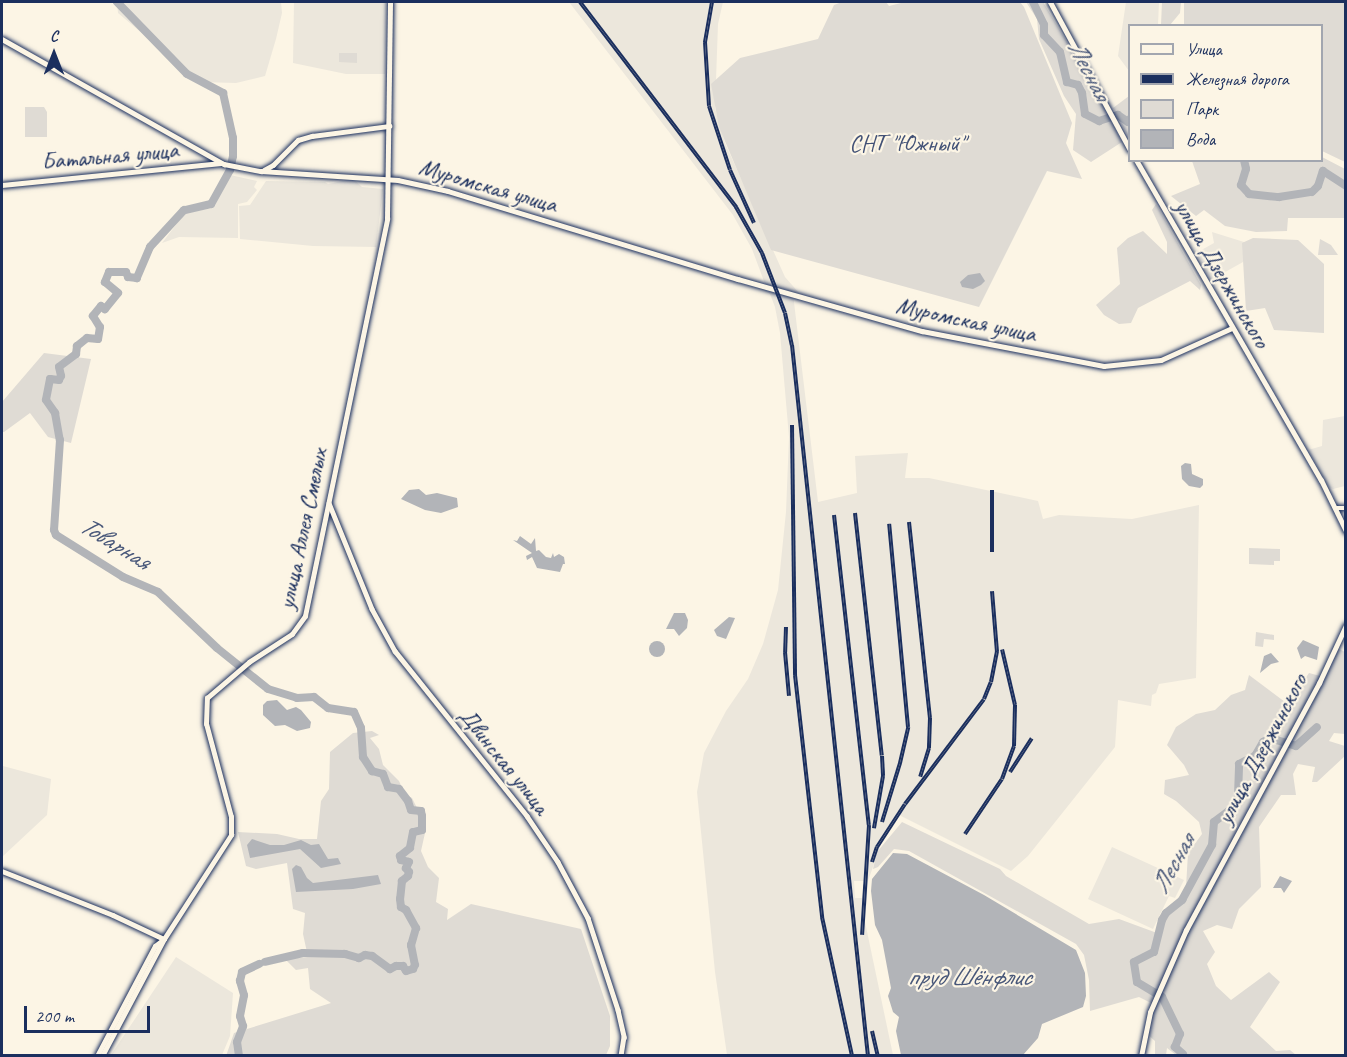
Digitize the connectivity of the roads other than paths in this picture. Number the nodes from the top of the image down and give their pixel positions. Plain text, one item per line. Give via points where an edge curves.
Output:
1 (390, 2) edge
2 (1050, 2) edge
3 (2, 39) edge
4 (389, 126) junction
5 (1128, 146) edge
6 (204, 154) junction
7 (1137, 162) edge
8 (223, 163) junction
9 (273, 165) junction
10 (200, 166) junction
11 (261, 171) junction
12 (277, 172) junction
13 (389, 180) junction
14 (2, 185) edge
15 (1232, 328) junction
16 (329, 500) junction
17 (1336, 508) junction
18 (1346, 508) edge
19 (1346, 531) edge
20 (1346, 625) edge
21 (2, 871) edge
22 (164, 939) junction
23 (97, 1056) edge
24 (102, 1056) edge
25 (621, 1056) edge
26 (1141, 1056) edge

1 - 4 main road, улица Аллея Смелых
2 - 5 main road
3 - 6 main road
4 - 9 main road via 298,140
4 - 13 main road, улица Аллея Смелых
6 - 8 main road
6 - 10 main road
7 - 15 main road, улица Дзержинского
8 - 10 main road, Батальная улица
8 - 11 main road, Муромская улица
9 - 11 main road
9 - 12 main road
10 - 14 main road, Батальная улица
11 - 12 main road, Муромская улица
12 - 13 main road, Муромская улица
13 - 15 main road, Муромская улица via 448,191 922,331 1104,366 1161,360
13 - 16 main road, улица Аллея Смелых via 387,219
15 - 17 main road, улица Дзержинского
16 - 22 main road, улица Аллея Смелых via 301,625 213,691 206,706 206,724 231,817 231,836
16 - 25 main road, Двинская улица via 372,609 395,651 527,816 588,918 618,1010 624,1037
17 - 18 main road
17 - 19 main road, улица Дзержинского
20 - 26 main road, улица Дзержинского via 1186,930 1157,993
21 - 22 main road
22 - 23 main road via 155,945
22 - 24 main road, улица Аллея Смелых

